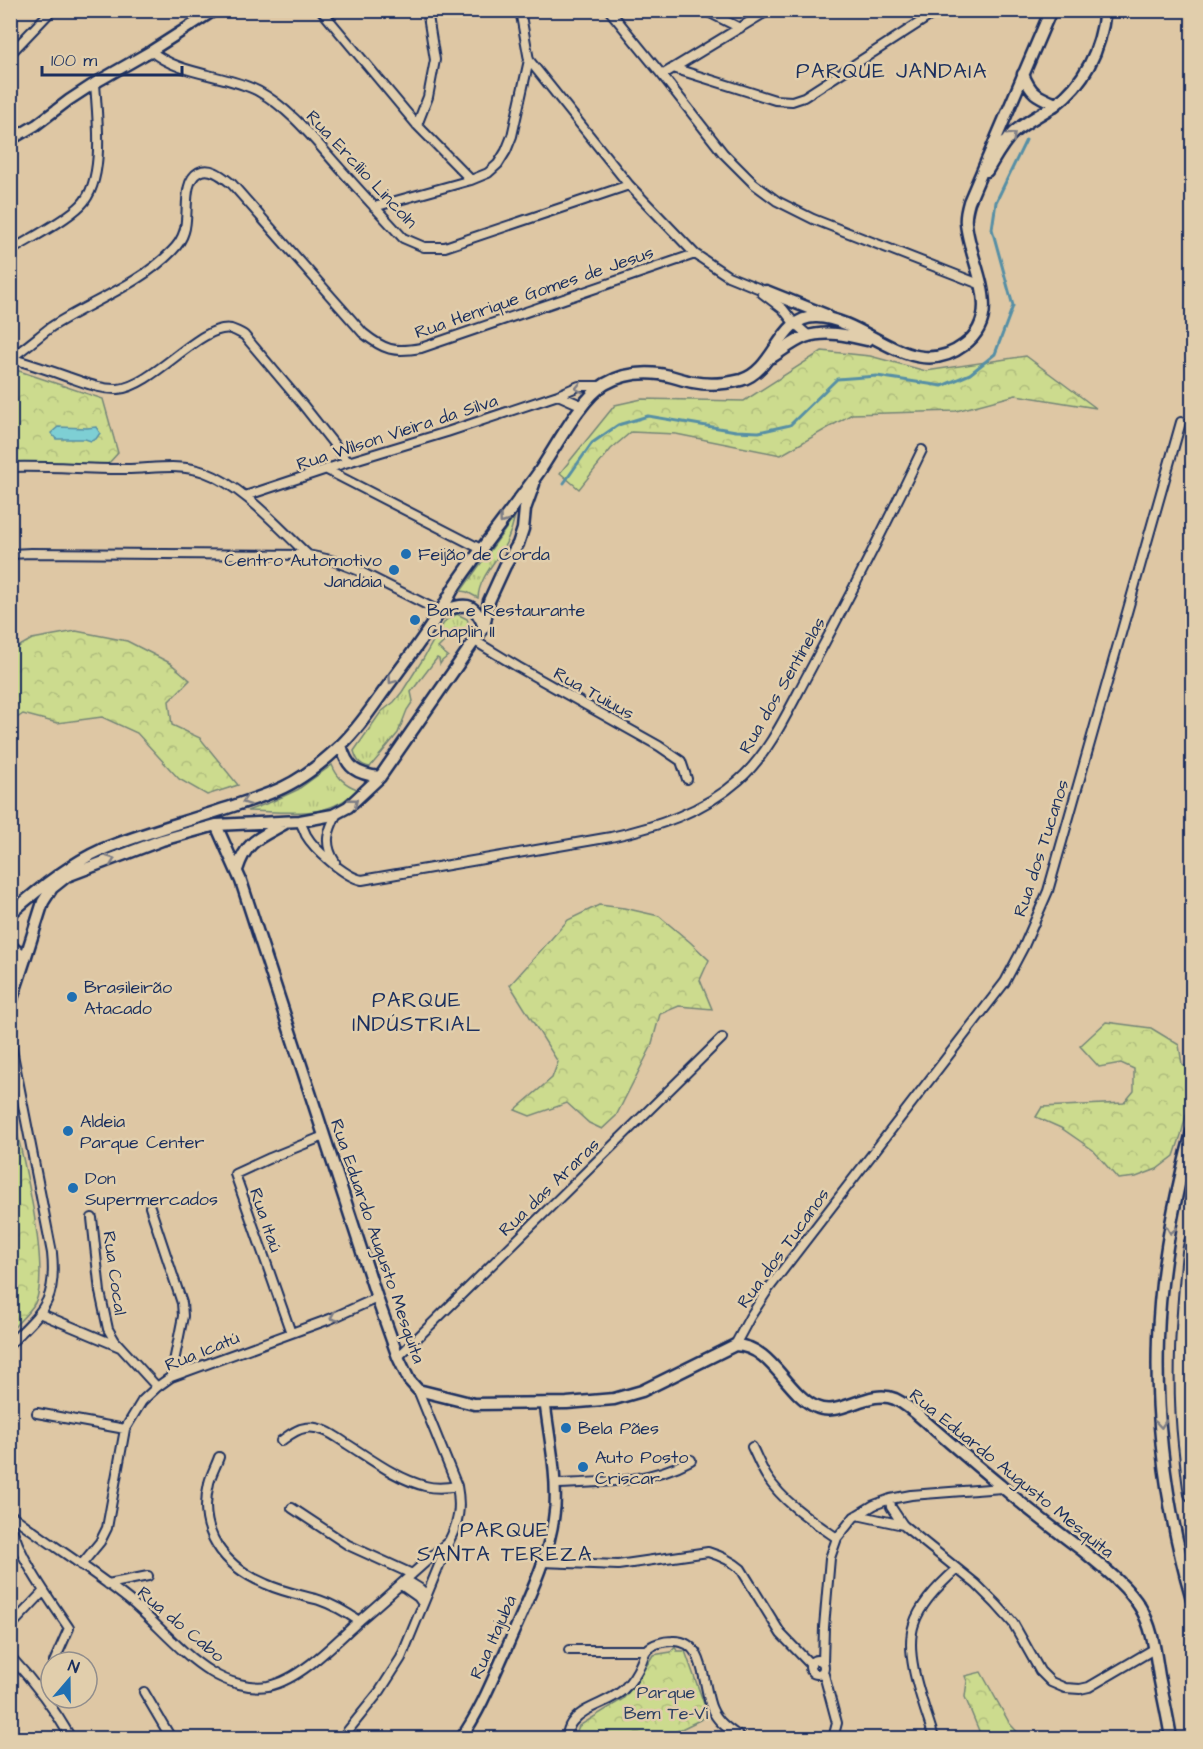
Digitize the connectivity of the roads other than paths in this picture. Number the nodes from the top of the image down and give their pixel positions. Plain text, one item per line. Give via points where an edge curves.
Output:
1 (52, 10) edge
2 (215, 10) edge
3 (321, 10) edge
4 (427, 10) edge
5 (520, 10) edge
6 (609, 10) edge
7 (704, 10) edge
8 (769, 10) edge
9 (939, 10) edge
10 (1051, 10) edge
11 (1105, 10) edge
12 (740, 28) junction
13 (151, 51) junction
14 (10, 54) edge
15 (529, 60) junction
16 (674, 68) junction
17 (1023, 74) junction
18 (662, 75) junction
19 (95, 83) junction
20 (1056, 104) junction
21 (417, 125) junction
22 (10, 140) edge
23 (471, 180) junction
24 (629, 185) junction
25 (969, 202) junction
26 (374, 207) junction
27 (10, 251) edge
28 (695, 254) junction
29 (751, 285) junction
30 (982, 285) junction
31 (766, 291) junction
32 (810, 316) junction
33 (832, 318) junction
34 (794, 323) junction
35 (809, 336) junction
36 (884, 344) junction
37 (11, 358) edge
38 (769, 359) junction
39 (600, 386) junction
40 (558, 395) junction
41 (582, 406) junction
42 (1181, 422) dead end
43 (922, 450) dead end
44 (348, 462) junction
45 (10, 467) edge
46 (327, 470) junction
47 (538, 473) junction
48 (245, 496) junction
49 (481, 549) junction
50 (10, 554) edge
51 (308, 555) junction
52 (441, 612) junction
53 (484, 627) junction
54 (475, 641) junction
55 (341, 745) junction
56 (380, 777) junction
57 (687, 779) dead end
58 (337, 813) junction
59 (300, 821) junction
60 (287, 823) junction
61 (216, 825) junction
62 (339, 868) junction
63 (237, 870) junction
64 (10, 914) edge
65 (10, 945) edge
66 (25, 959) junction
67 (10, 1005) edge
68 (722, 1038) dead end
69 (10, 1039) edge
70 (14, 1067) edge
71 (1192, 1132) edge
72 (324, 1136) junction
73 (150, 1207) dead end
74 (92, 1218) dead end
75 (1192, 1242) edge
76 (377, 1298) junction
77 (39, 1313) junction
78 (291, 1333) junction
79 (10, 1344) edge
80 (735, 1345) junction
81 (121, 1348) junction
82 (398, 1357) junction
83 (171, 1377) junction
84 (157, 1387) junction
85 (418, 1390) junction
86 (545, 1403) junction
87 (37, 1413) dead end
88 (125, 1429) junction
89 (281, 1441) dead end
90 (752, 1447) dead end
91 (219, 1457) dead end
92 (691, 1460) dead end
93 (555, 1484) junction
94 (457, 1486) junction
95 (1002, 1488) junction
96 (1192, 1494) edge
97 (890, 1498) junction
98 (292, 1508) dead end
99 (10, 1514) edge
100 (857, 1515) junction
101 (10, 1521) edge
102 (903, 1525) junction
103 (837, 1538) junction
104 (449, 1542) junction
105 (543, 1562) junction
106 (81, 1565) junction
107 (957, 1569) junction
108 (148, 1576) dead end
109 (406, 1580) junction
110 (108, 1584) junction
111 (44, 1592) junction
112 (427, 1595) junction
113 (1192, 1599) edge
114 (423, 1604) junction
115 (359, 1621) junction
116 (10, 1627) edge
117 (1154, 1649) junction
118 (59, 1650) edge
119 (569, 1650) dead end
120 (647, 1650) junction
121 (10, 1656) edge
122 (823, 1667) junction
123 (144, 1692) dead end
124 (1169, 1737) edge
125 (71, 1738) edge
126 (171, 1738) edge
127 (342, 1738) edge
128 (461, 1738) edge
129 (566, 1738) edge
130 (741, 1738) edge
131 (833, 1738) edge
132 (934, 1738) edge

1 - 14 street
2 - 13 street
3 - 21 street
4 - 21 street via 435,60 428,97
5 - 15 street
6 - 18 street
7 - 12 street
8 - 12 street
9 - 16 street via 792,101 775,100
10 - 17 main road
11 - 20 main road via 1093,60 1075,87
12 - 16 street
13 - 19 street
13 - 26 street, Rua Ercílio Lincoln via 175,65 219,77 272,100 299,123
15 - 23 street via 506,151 488,173
15 - 24 street
16 - 18 street
17 - 20 main road via 1035,96
17 - 25 main road
18 - 30 street via 723,153 777,201 813,219
19 - 22 street
19 - 27 street via 96,161 88,196 73,212
25 -> 20 main road via 1014,132
21 - 23 street
23 - 26 street
24 - 26 street, Rua Ercílio Lincoln via 446,247 424,247 403,238
24 - 28 street
25 - 30 main road via 966,220
28 - 29 street via 728,276
28 - 37 street, Rua Henrique Gomes de Jesus via 421,348 386,349 363,333 232,184 221,175 202,171 189,184 187,220 172,251 117,290 52,327
29 - 31 street
29 - 34 street via 783,309
30 - 36 main road via 983,320 966,345 936,358 918,357
31 - 32 street
31 - 33 main road
32 - 33 main road
32 - 34 main road
33 - 36 main road
34 - 35 street
34 - 38 main road
35 - 36 main road via 840,334
35 - 38 main road
37 - 44 street via 118,389 160,369 209,334 232,329 244,335
38 - 39 main road via 757,373 730,383 640,374 618,377
39 -> 40 street, Rua Wilson Vieira da Silva via 579,386
39 - 41 main road
40 - 41 street
40 - 44 street, Rua Wilson Vieira da Silva
41 - 47 main road
42 - 80 street, Rua dos Tucanos via 1048,891 1024,946 1005,982 769,1288
43 - 62 street, Rua dos Sentinelas via 780,725 753,765 732,786 668,821 611,837 376,878 355,879
44 - 46 street, Rua Wilson Vieira da Silva
45 - 48 street via 184,468 202,471
46 - 48 street, Rua Wilson Vieira da Silva
46 - 49 street
47 -> 49 main road
47 - 53 main road via 518,544 489,601
48 - 51 street
49 - 52 main road
50 - 51 street
51 - 52 street via 357,570
52 - 53 main road via 460,605 471,607
52 -> 55 main road
53 - 54 main road
54 - 56 main road
54 - 57 street, Rua Tuiuus via 659,746 681,761
55 - 56 main road via 353,770
55 -> 64 main road via 313,770 280,789 98,851
58 -> 56 main road
58 - 59 main road
58 - 62 street via 327,847
59 - 60 main road
59 - 62 street, Rua dos Sentinelas via 307,837
60 - 61 main road
60 - 63 main road via 250,844
61 - 63 main road, Rua Eduardo Augusto Mesquita
66 -> 61 main road via 43,902 67,876 162,840
63 - 72 main road, Rua Eduardo Augusto Mesquita
65 - 66 main road
66 - 67 main road
68 - 82 street, Rua das Araras
69 - 70 street
70 - 77 street via 54,1272 51,1292
71 -> 113 main road via 1171,1225 1158,1338 1168,1486
72 - 76 main road, Rua Eduardo Augusto Mesquita
72 - 78 street, Rua Itaú via 235,1174
73 - 83 street via 182,1303
74 - 81 street, Rua Cocal via 108,1329
75 - 96 highway via 1182,1362
76 -> 78 street, Rua Icatú
76 - 82 main road, Rua Eduardo Augusto Mesquita
77 - 79 street
77 - 81 street
78 - 83 street, Rua Icatú
80 - 86 main road, Rua Eduardo Augusto Mesquita via 642,1391 614,1399
80 - 95 main road, Rua Eduardo Augusto Mesquita via 744,1345 764,1356 817,1408 832,1409 875,1397 896,1400
81 - 84 street, Rua Cocal
82 - 85 main road, Rua Eduardo Augusto Mesquita
83 - 84 street, Rua Icatú
84 - 88 street, Rua Icatú via 142,1401
85 - 86 main road, Rua Eduardo Augusto Mesquita via 474,1404
85 - 94 street
86 - 93 street, Rua Itajubá
87 - 88 street
88 - 106 street, Rua Icatú via 107,1528
89 - 94 street via 304,1428 315,1428 424,1486
90 - 103 street via 775,1489
91 - 115 street via 209,1481 206,1510 209,1528 221,1553 265,1584 329,1604
92 - 93 street via 638,1479
93 - 105 street, Rua Itajubá via 553,1522
94 - 104 street via 459,1515
95 - 97 street
95 - 117 main road, Rua Eduardo Augusto Mesquita via 1127,1590 1149,1624
97 - 100 street
97 - 102 street via 891,1507
98 - 109 street
99 - 106 street, Rua do Cabo
100 - 102 street
100 - 103 street
101 - 111 street
102 - 107 street
103 - 122 street via 830,1558
104 - 109 street, Rua do Cabo
104 - 112 street
105 - 122 street via 618,1565 708,1552 720,1556 741,1569 781,1634 811,1665 816,1660
105 - 128 street, Rua Itajubá via 487,1690
106 - 110 street, Rua do Cabo
107 - 117 street via 1014,1623 1040,1671 1065,1688 1089,1687
107 - 132 street via 925,1604 914,1623 910,1645
108 - 110 street
109 - 112 street
109 - 114 street
109 - 115 street, Rua do Cabo
110 - 115 street, Rua do Cabo via 212,1673 251,1687 269,1686 298,1671
111 - 116 street
111 - 118 street via 69,1628
112 - 114 street
114 - 127 street via 396,1667
117 - 124 main road, Rua Eduardo Augusto Mesquita
119 - 120 street
120 - 129 street via 629,1684 573,1720
120 - 130 street via 664,1641 677,1640 692,1647 701,1659 712,1710 722,1724
121 - 125 street via 37,1685
122 - 131 street via 837,1723
123 - 126 street

